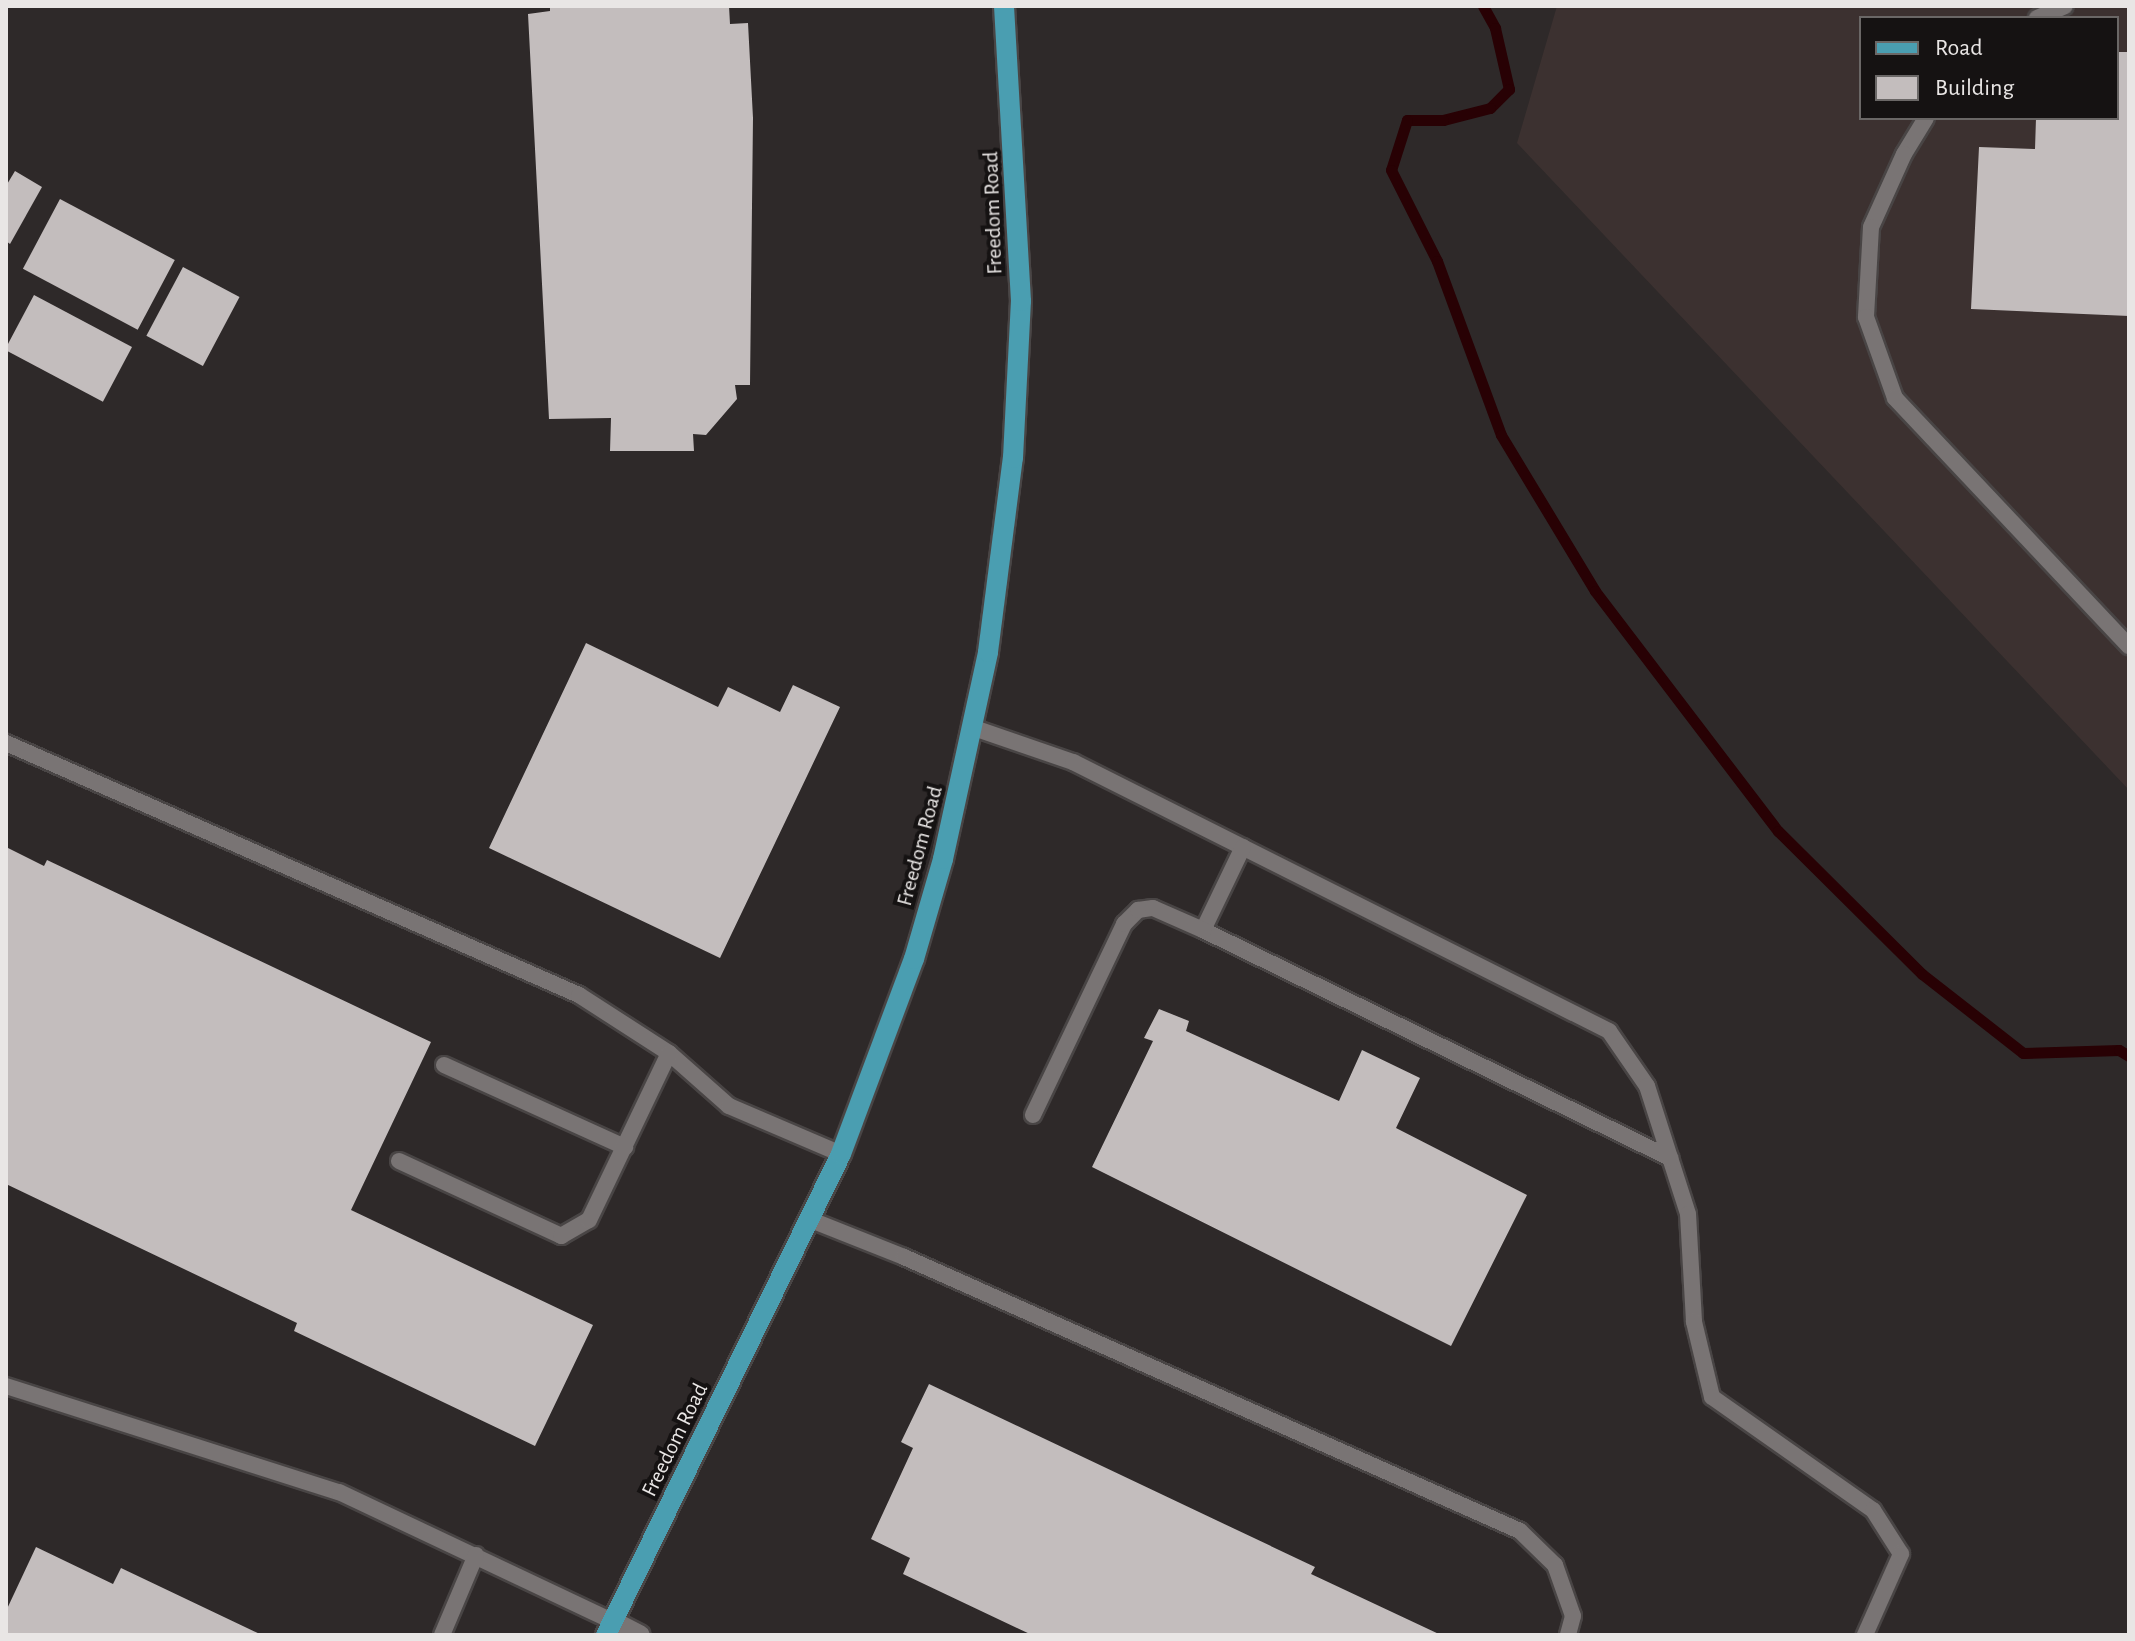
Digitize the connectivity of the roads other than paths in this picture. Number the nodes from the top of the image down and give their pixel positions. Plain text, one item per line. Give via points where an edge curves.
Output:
1 (1004, 6) edge
2 (2065, 6) edge
3 (2042, 16) edge
4 (1925, 120) edge
5 (2129, 646) edge
6 (974, 728) junction
7 (6, 743) edge
8 (1243, 847) junction
9 (1203, 930) junction
10 (669, 1053) junction
11 (444, 1065) dead end
12 (1033, 1115) dead end
13 (625, 1147) junction
14 (841, 1154) junction
15 (1670, 1158) junction
16 (399, 1161) dead end
17 (811, 1220) junction
18 (6, 1386) edge
19 (476, 1555) junction
20 (609, 1628) edge
21 (442, 1635) edge
22 (640, 1635) edge
23 (1568, 1635) edge
24 (1865, 1635) edge

1 - 6 main road, Freedom Road via 1021,301 1013,458
2 - 3 lane
4 - 5 lane via 1871,227 1866,317 1895,398
6 - 8 lane via 1073,762
6 - 14 main road, Freedom Road via 914,959
7 - 10 lane via 579,995
8 - 9 lane
8 - 15 lane via 1609,1031 1647,1086
9 - 12 lane via 1153,908 1138,910 1124,924
9 - 15 lane
10 - 13 lane
10 - 14 lane via 729,1106
11 - 13 lane
13 - 16 lane via 589,1220 561,1236
14 - 17 main road, Freedom Road
15 - 24 lane via 1688,1214 1694,1322 1712,1397 1873,1510 1901,1554
17 - 20 main road, Freedom Road
17 - 23 lane via 1520,1531 1555,1565 1573,1616
18 - 19 lane via 339,1492
19 - 20 lane
19 - 21 lane
20 - 22 street

